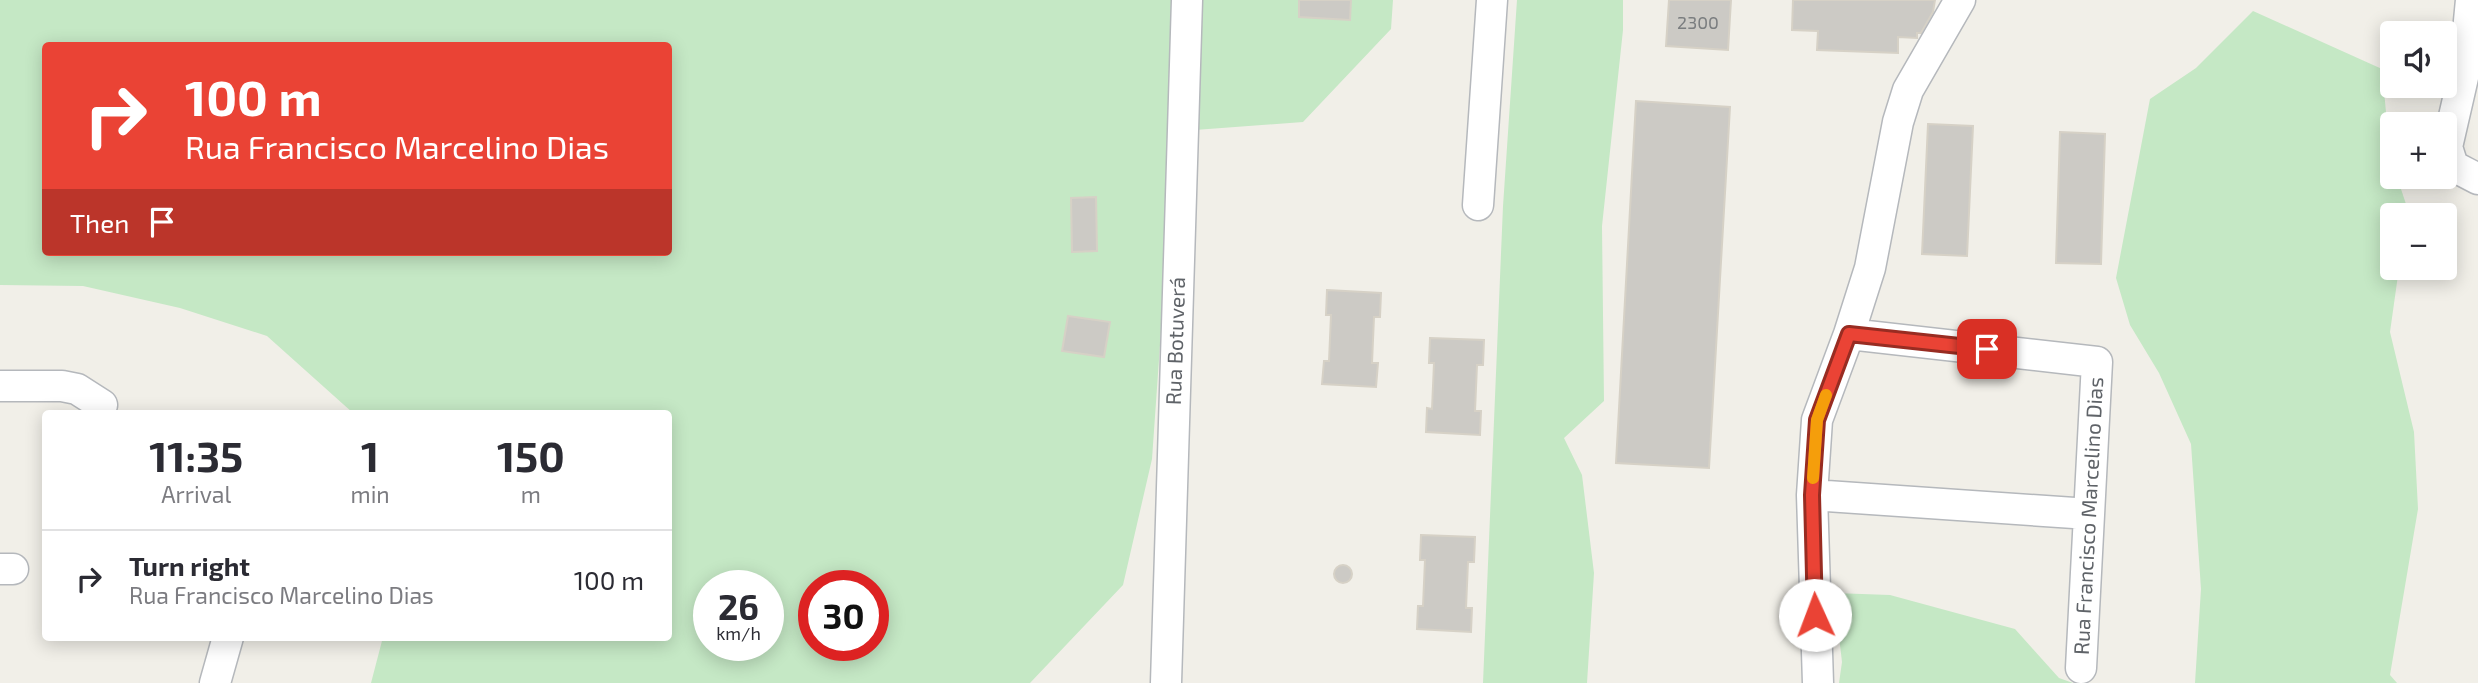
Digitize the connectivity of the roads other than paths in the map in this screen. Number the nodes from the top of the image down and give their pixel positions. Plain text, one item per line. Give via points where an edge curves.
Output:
1 (1187, 0) edge
2 (1492, 0) edge
3 (1960, 0) edge
4 (2471, 0) edge
5 (2478, 179) edge
6 (1478, 205) dead end
7 (1849, 334) junction
8 (0, 386) edge
9 (103, 405) dead end
10 (1812, 495) junction
11 (2090, 514) junction
12 (227, 641) edge
13 (2081, 668) dead end
14 (215, 683) edge
15 (1166, 683) edge
16 (1818, 683) edge

1 - 15 street, Rua Botuverá
2 - 6 street
3 - 7 street via 1908,90 1870,268
4 - 5 street via 2464,73 2447,147 2453,166
7 - 10 street via 1817,420
7 - 11 street, Rua Francisco Marcelino Dias via 2097,362
8 - 9 street via 77,388
10 - 11 street
10 - 16 street
11 - 13 street, Rua Francisco Marcelino Dias
12 - 14 street

